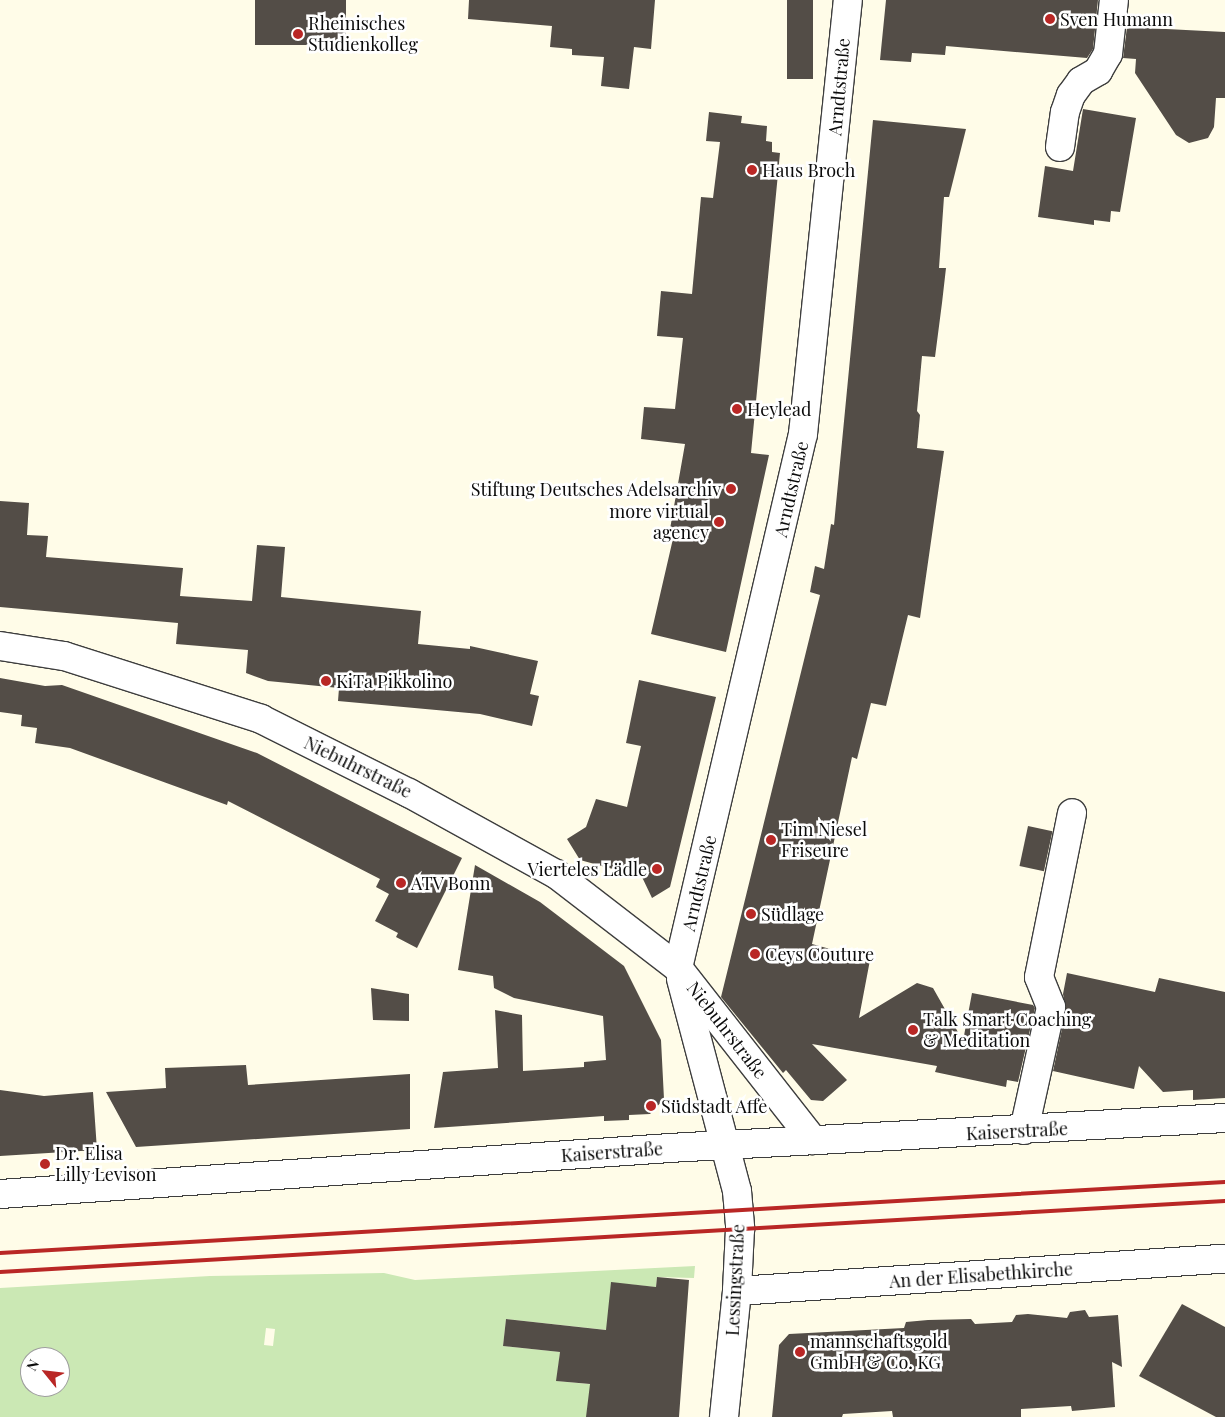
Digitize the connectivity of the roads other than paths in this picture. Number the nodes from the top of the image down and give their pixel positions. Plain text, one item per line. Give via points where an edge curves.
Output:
1 (848, 0) edge
2 (1114, 0) edge
3 (1060, 147) dead end
4 (0, 646) edge
5 (1072, 813) dead end
6 (678, 968) junction
7 (1225, 1118) edge
8 (1024, 1130) junction
9 (813, 1140) junction
10 (726, 1145) junction
11 (0, 1194) edge
12 (1225, 1259) edge
13 (737, 1291) junction
14 (724, 1417) edge

1 - 6 street, Arndtstraße via 803,434
2 - 3 street via 1108,54 1098,72 1081,80 1071,95
4 - 6 street, Niebuhrstraße via 64,656 261,719 410,792 556,874
5 - 8 street via 1040,977 1051,1006
6 - 9 street, Niebuhrstraße
6 - 10 street, Niebuhrstraße
7 - 8 street, Kaiserstraße
8 - 9 street, Kaiserstraße
9 - 10 street, Kaiserstraße
10 - 11 street, Kaiserstraße
10 - 13 street, Lessingstraße via 740,1229
12 - 13 street, An der Elisabethkirche
13 - 14 street, Lessingstraße

